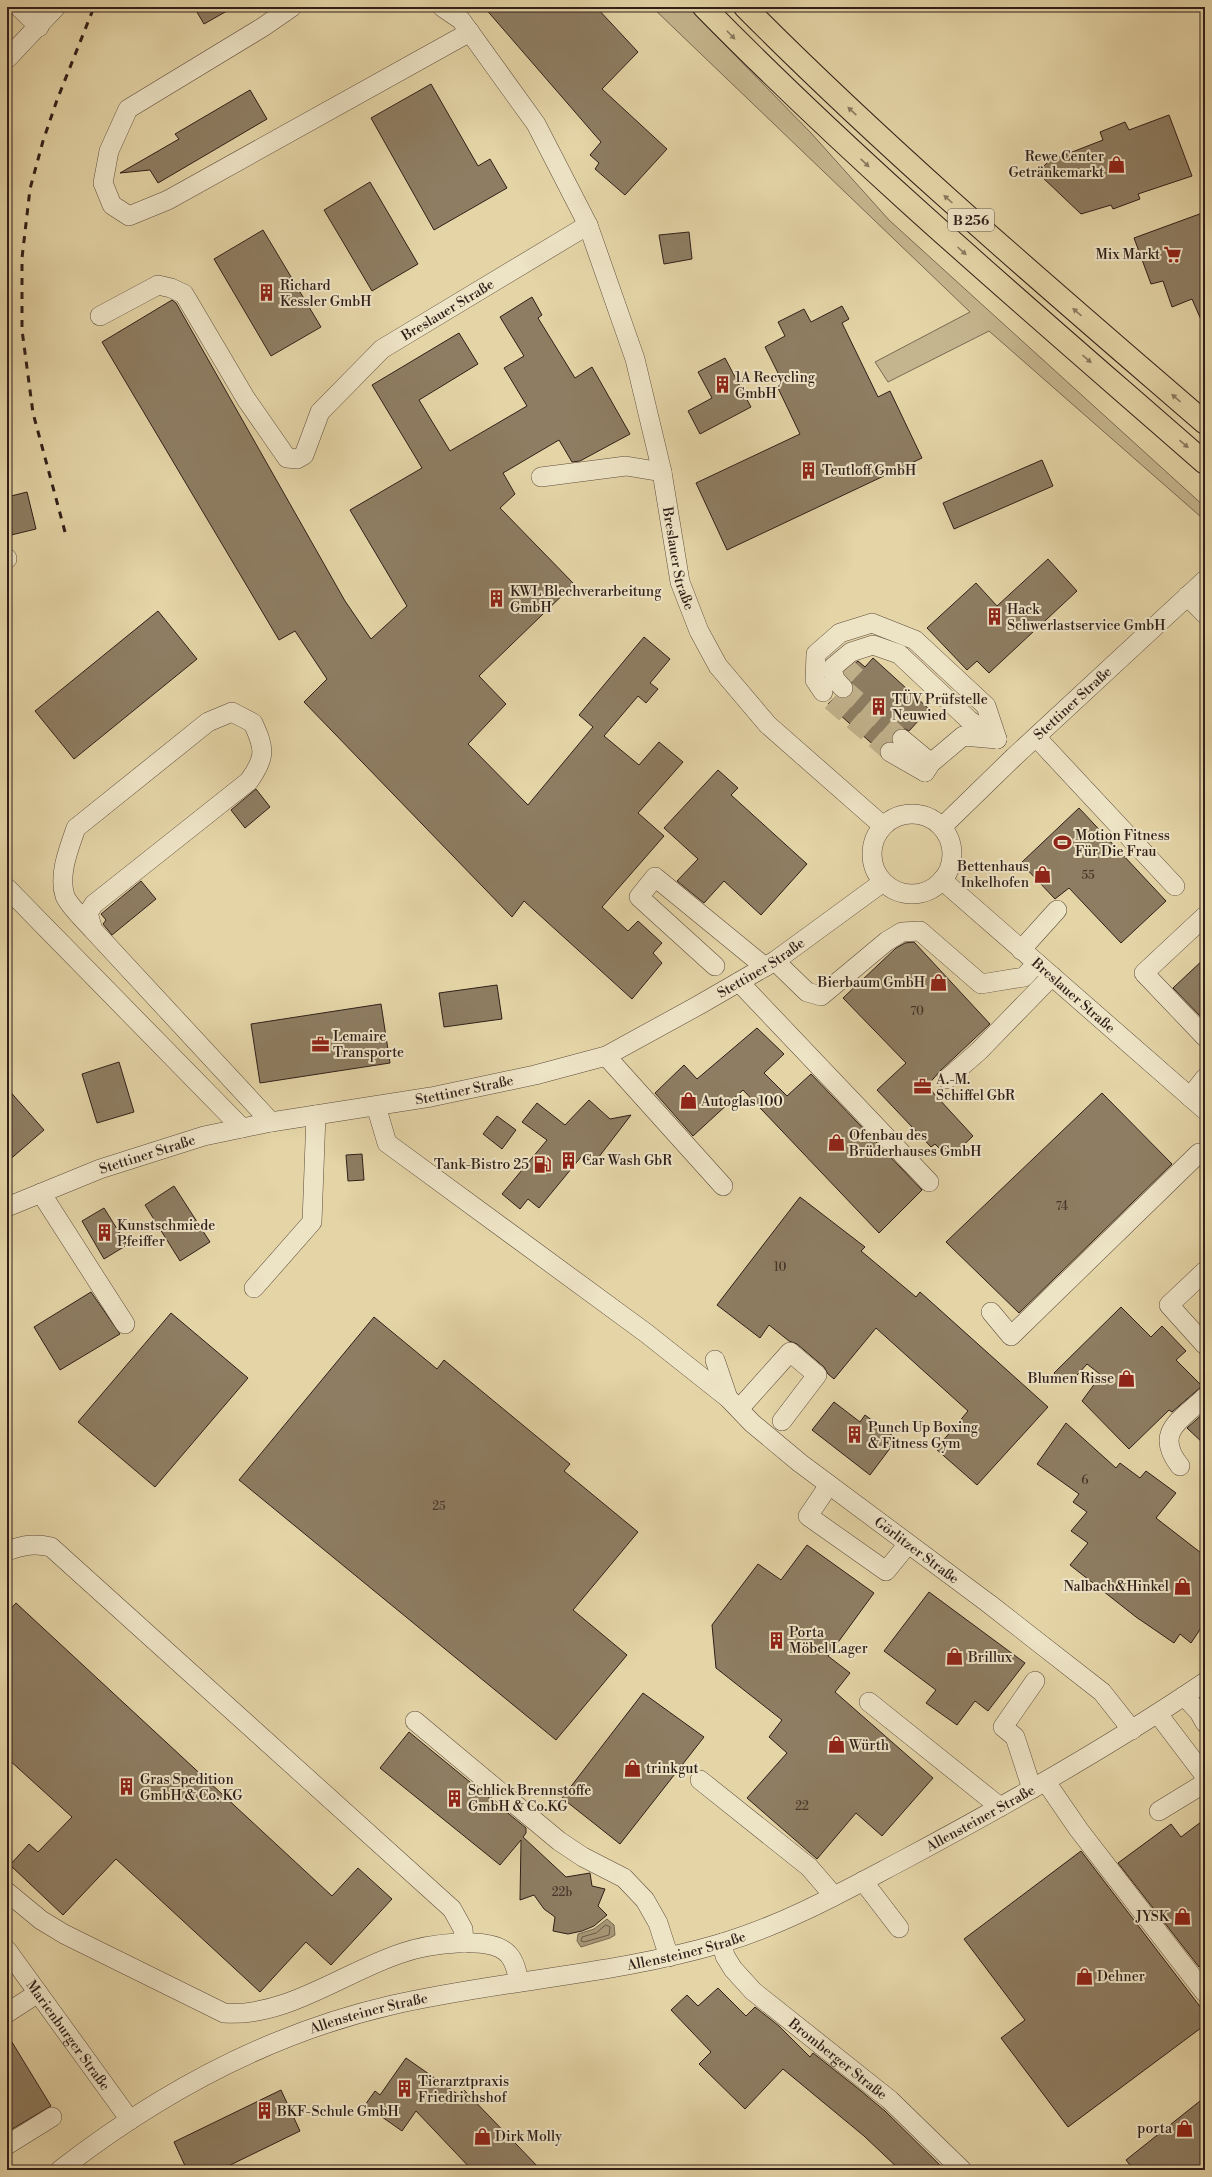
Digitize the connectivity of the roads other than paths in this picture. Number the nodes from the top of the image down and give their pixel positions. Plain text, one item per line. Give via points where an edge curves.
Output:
1 (19, 7) edge
2 (56, 7) edge
3 (292, 7) edge
4 (442, 7) edge
5 (704, 7) edge
6 (745, 7) edge
7 (39, 27) junction
8 (470, 32) junction
9 (7, 58) edge
10 (588, 225) junction
11 (100, 316) dead end
12 (1205, 423) edge
13 (1205, 463) edge
14 (662, 472) junction
15 (540, 477) dead end
16 (1205, 580) edge
17 (1187, 596) junction
18 (1205, 614) edge
19 (858, 661) tunnel mouth
20 (837, 687) tunnel mouth
21 (1036, 737) junction
22 (997, 739) junction
23 (896, 746) tunnel mouth
24 (1014, 757) junction
25 (883, 826) junction
26 (942, 827) junction
27 (942, 880) junction
28 (883, 882) junction
29 (1175, 886) dead end
30 (7, 888) edge
31 (1057, 910) dead end
32 (1205, 916) edge
33 (93, 930) junction
34 (1021, 950) junction
35 (1037, 963) junction
36 (770, 964) junction
37 (715, 966) dead end
38 (1052, 976) junction
39 (739, 982) junction
40 (1205, 1037) edge
41 (606, 1056) junction
42 (1205, 1078) edge
43 (948, 1079) dead end
44 (1190, 1097) junction
45 (376, 1106) junction
46 (1205, 1110) edge
47 (316, 1115) junction
48 (271, 1122) junction
49 (242, 1128) junction
50 (1199, 1153) dead end
51 (929, 1182) dead end
52 (722, 1186) dead end
53 (41, 1193) junction
54 (7, 1207) edge
55 (1205, 1270) edge
56 (254, 1288) dead end
57 (990, 1312) dead end
58 (125, 1324) dead end
59 (1205, 1345) edge
60 (715, 1360) dead end
61 (1205, 1397) edge
62 (733, 1404) junction
63 (782, 1421) dead end
64 (1180, 1466) dead end
65 (829, 1485) junction
66 (908, 1544) junction
67 (7, 1551) edge
68 (1035, 1681) dead end
69 (1205, 1682) edge
70 (1184, 1696) junction
71 (869, 1702) dead end
72 (1158, 1714) junction
73 (415, 1721) dead end
74 (1205, 1723) edge
75 (1132, 1730) junction
76 (1205, 1776) edge
77 (700, 1780) dead end
78 (1205, 1783) edge
79 (1039, 1785) junction
80 (1000, 1807) junction
81 (1159, 1811) dead end
82 (863, 1881) junction
83 (7, 1892) edge
84 (834, 1896) junction
85 (899, 1928) dead end
86 (464, 1943) junction
87 (722, 1943) junction
88 (7, 1950) edge
89 (669, 1957) junction
90 (519, 1982) junction
91 (1205, 1992) edge
92 (38, 1993) junction
93 (7, 2013) edge
94 (52, 2117) dead end
95 (130, 2120) junction
96 (7, 2145) edge
97 (60, 2170) edge
98 (962, 2170) edge

1 - 7 street
2 - 7 street
3 - 8 street via 128,109 109,151 103,183 112,205 129,216 168,200
4 - 8 street, Breslauer Straße via 461,20
5 -> 13 highway, B 256 via 812,114 907,202
12 -> 6 highway, B 256 via 931,185
7 - 9 street
8 - 10 street, Breslauer Straße via 536,124
10 - 11 street, Breslauer Straße via 382,349 320,412 304,456 297,459 287,458 246,399 184,294 158,285
10 - 14 street, Breslauer Straße via 635,359
14 - 15 street via 626,466
14 - 25 street, Breslauer Straße via 680,582 699,631 718,666 768,725
16 - 17 street, Stettiner Straße
17 - 18 street
17 - 21 street, Stettiner Straße
19 - 22 street via 867,656 881,655 895,662 961,726
20 - 22 street via 832,674 833,666 851,652 873,646 899,654 969,720
21 - 24 street, Stettiner Straße
21 - 29 street
22 - 23 street via 963,736 928,768
22 - 24 street
24 - 26 street, Stettiner Straße
25 - 26 street via 906,815 919,815 931,819
25 - 28 street via 872,848 872,861
26 - 27 street via 952,848 950,865
27 - 28 street via 932,889 920,894 906,894 894,890
27 - 34 street, Breslauer Straße
28 - 36 street, Stettiner Straße
30 - 49 street
31 - 34 street
32 - 40 street via 1144,973
33 - 33 street via 88,913 94,904 249,781 261,764 263,745 253,723 232,712 208,722 76,828 67,853 63,880 65,897
33 - 48 street
34 - 35 street, Breslauer Straße
35 - 36 street via 1024,978 981,984 920,931 902,932 887,941 821,996 807,992
35 - 38 street, Breslauer Straße
36 - 37 street via 655,877 639,897
36 - 39 street, Stettiner Straße
38 - 43 street
38 - 44 street, Breslauer Straße
39 - 41 street, Stettiner Straße
39 - 51 street
41 - 45 street, Stettiner Straße via 535,1075
41 - 52 street
42 - 44 street
44 - 46 street, Breslauer Straße
45 - 47 street, Stettiner Straße
45 - 62 street via 387,1142 646,1333
47 - 48 street, Stettiner Straße
47 - 56 street via 312,1222
48 - 49 street, Stettiner Straße
49 - 53 street, Stettiner Straße via 204,1136 107,1167
50 - 57 street via 1011,1336
53 - 54 street, Stettiner Straße
53 - 58 street
55 - 59 street via 1169,1305
60 - 62 street, Görlitzer Straße
61 - 64 street via 1173,1427 1168,1436 1168,1446
62 - 63 street via 790,1352 817,1375
62 - 65 street, Görlitzer Straße via 800,1464
65 - 66 street, Görlitzer Straße
65 - 66 street via 808,1516 886,1570
66 - 75 street, Görlitzer Straße via 1102,1692
67 - 86 street via 22,1545 38,1544 51,1547 452,1909 463,1929
68 - 79 street via 1003,1727 1015,1736
69 - 70 street, Allensteiner Straße
70 - 72 street, Allensteiner Straße
70 - 74 street via 1199,1712
71 - 80 street
72 - 75 street, Allensteiner Straße
72 - 76 street
73 - 89 street via 559,1841 583,1857 624,1878 644,1900 658,1923
75 - 79 street, Allensteiner Straße
77 - 84 street via 809,1867
78 - 81 street
79 - 80 street, Allensteiner Straße
79 - 91 street via 1079,1830
80 - 82 street, Allensteiner Straße
82 - 84 street, Allensteiner Straße
82 - 85 street
83 - 86 street via 41,1920 64,1934 224,2013 254,2012 311,1994 403,1952
84 - 87 street, Allensteiner Straße
86 - 90 street via 500,1948 515,1964
87 - 89 street, Allensteiner Straße
87 - 98 street, Bromberger Straße via 725,1956 733,1969 753,1991 890,2100
88 - 92 street, Marienburger Straße
89 - 90 street, Allensteiner Straße
90 - 95 street, Allensteiner Straße via 395,2004 326,2023 275,2043 218,2070 178,2090
92 - 93 street
92 - 95 street, Marienburger Straße
94 - 96 street
95 - 97 street, Allensteiner Straße

